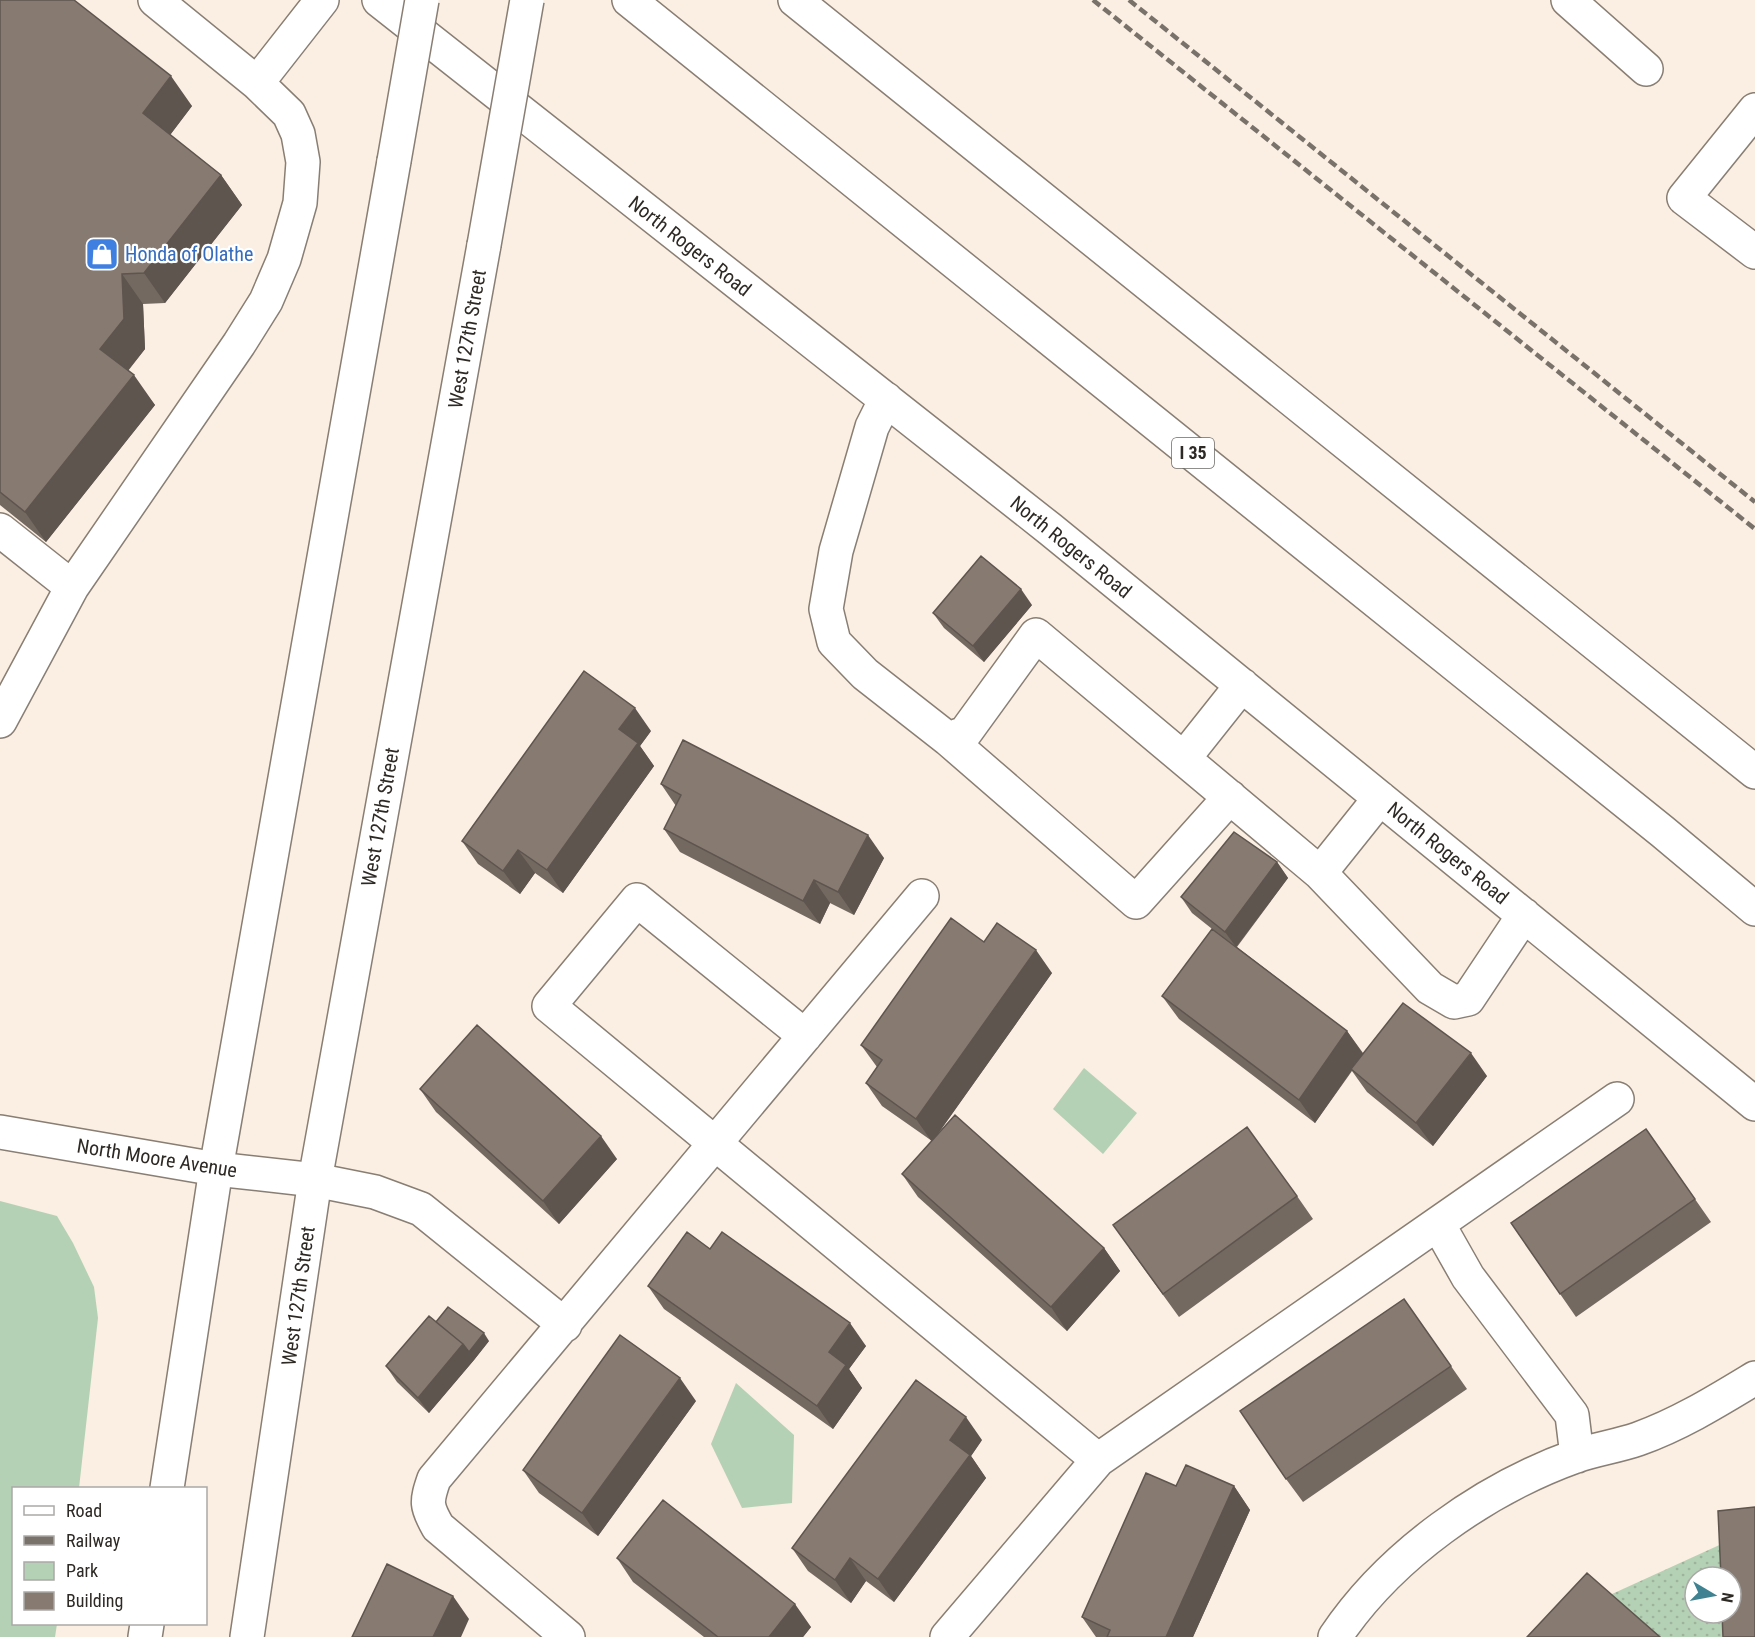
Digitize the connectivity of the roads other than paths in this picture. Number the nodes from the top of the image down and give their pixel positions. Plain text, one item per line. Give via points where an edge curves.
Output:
1 (155, 0) edge
2 (322, 0) edge
3 (379, 0) edge
4 (422, 0) edge
5 (527, 0) edge
6 (628, 0) edge
7 (795, 0) edge
8 (1568, 0) edge
9 (1646, 69) dead end
10 (257, 83) junction
11 (1755, 110) edge
12 (1755, 252) edge
13 (886, 399) junction
14 (0, 530) edge
15 (72, 587) junction
16 (1242, 685) junction
17 (0, 722) edge
18 (948, 740) junction
19 (1184, 758) junction
20 (1755, 772) edge
21 (1230, 797) junction
22 (1380, 798) junction
23 (1320, 873) junction
24 (922, 897) dead end
25 (1755, 909) edge
26 (1524, 915) junction
27 (806, 1036) junction
28 (1617, 1099) dead end
29 (1755, 1104) edge
30 (0, 1132) edge
31 (715, 1144) junction
32 (216, 1169) junction
33 (315, 1180) junction
34 (1438, 1224) junction
35 (565, 1325) junction
36 (1755, 1378) edge
37 (1577, 1456) junction
38 (1098, 1460) junction
39 (167, 1487) edge
40 (247, 1637) edge
41 (568, 1637) edge
42 (947, 1637) edge
43 (1335, 1637) edge

1 - 10 main road
2 - 10 main road
3 - 13 main road, North Rogers Road
4 - 32 main road, bridge
5 - 33 main road, West 127th Street, bridge
6 - 25 main road, I 35
7 - 20 main road
8 - 9 main road
10 - 15 main road via 289,114 298,134 303,162 300,203 284,260 266,300 239,344
11 - 12 main road via 1684,198
13 - 16 main road, North Rogers Road
13 - 18 main road via 872,427 836,551 826,609 834,642 866,674
14 - 15 main road
15 - 17 main road
16 - 19 main road
16 - 22 main road, North Rogers Road
18 - 19 main road via 964,733 1036,635
18 - 21 main road via 1136,902
19 - 21 main road
21 - 23 main road
22 - 23 main road
22 - 26 main road, North Rogers Road
23 - 26 main road via 1430,988 1454,1002 1468,999
24 - 27 main road
26 - 29 main road, North Rogers Road
27 - 31 main road
27 - 31 main road via 637,900 549,1005
28 - 34 main road
30 - 32 main road, North Moore Avenue
31 - 35 main road
31 - 38 main road
32 - 33 main road, North Moore Avenue
32 - 39 main road
33 - 35 main road, North Moore Avenue via 375,1192 421,1209
33 - 40 main road, West 127th Street
34 - 37 main road via 1468,1276 1572,1415
34 - 38 main road
35 - 41 main road via 434,1479 428,1498 429,1512 438,1527
36 - 37 main road via 1700,1412 1638,1438
37 - 43 main road via 1526,1477 1437,1530 1369,1595
38 - 42 main road

